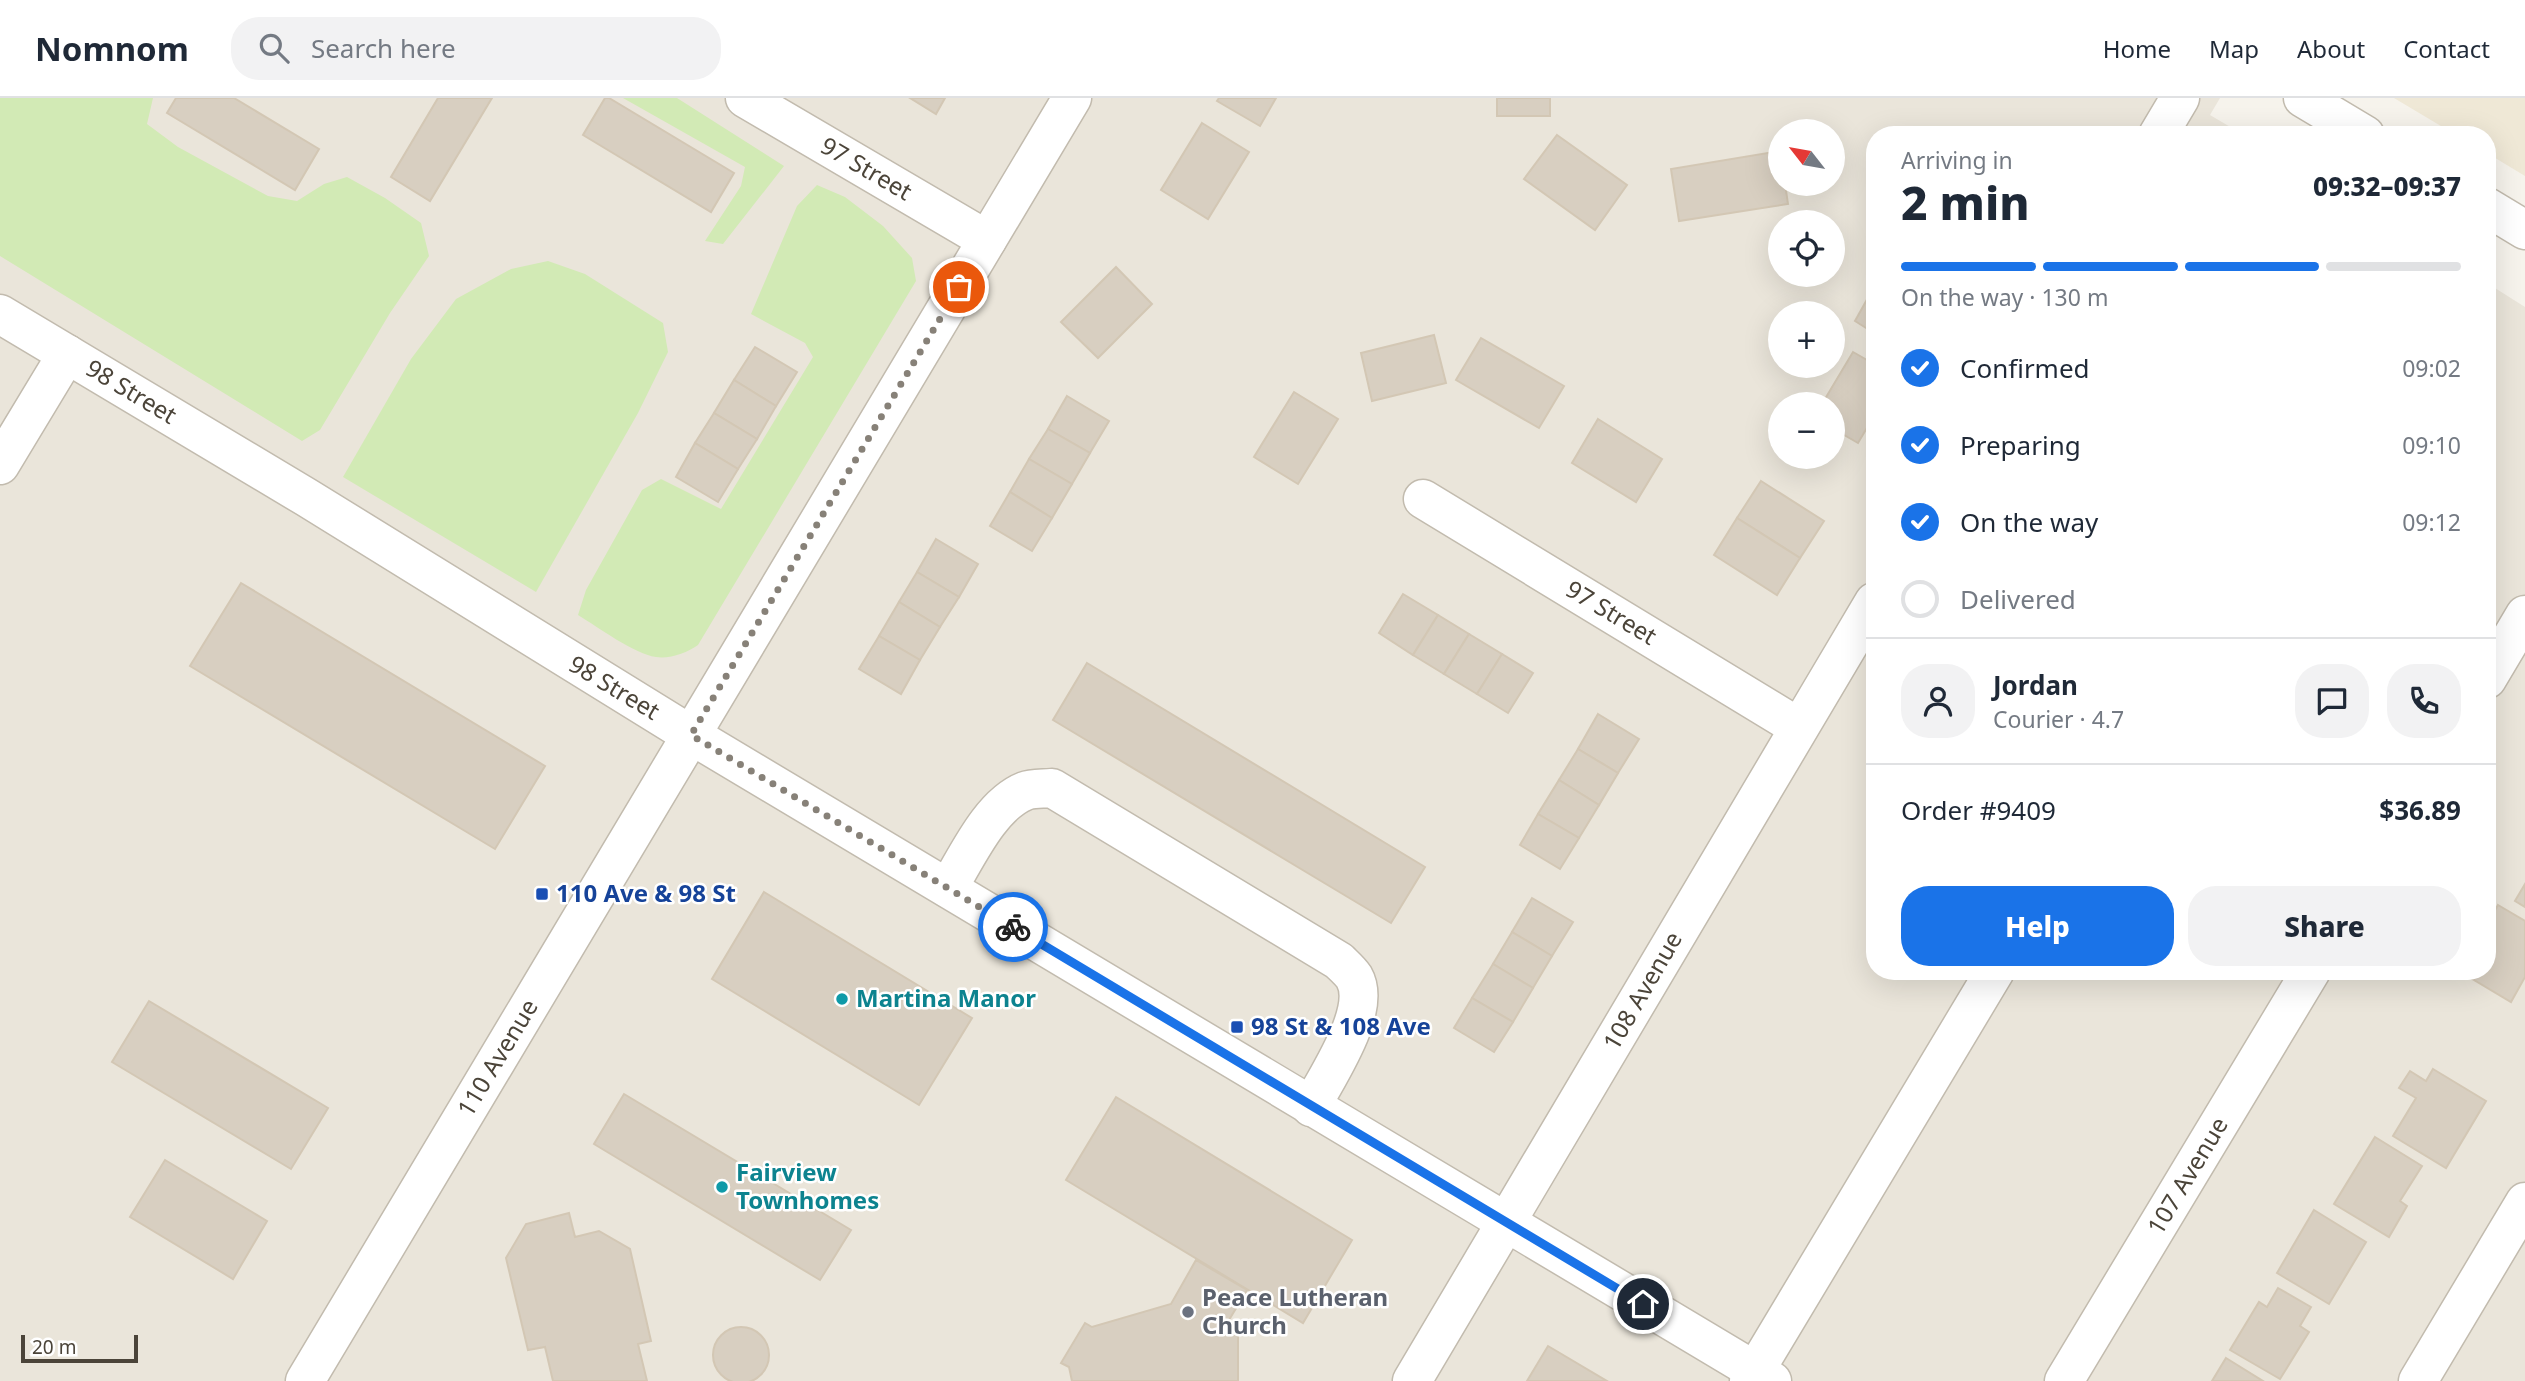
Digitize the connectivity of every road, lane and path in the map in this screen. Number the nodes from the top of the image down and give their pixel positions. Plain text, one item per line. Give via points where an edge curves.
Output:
1 (746, 98) edge
2 (1072, 98) edge
3 (2180, 98) edge
4 (2303, 98) edge
5 (2163, 126) edge
6 (2350, 126) edge
7 (2496, 212) edge
8 (2525, 230) edge
9 (987, 240) junction
10 (0, 314) edge
11 (66, 354) junction
12 (0, 464) edge
13 (1423, 499) dead end
14 (1866, 615) edge
15 (2525, 615) edge
16 (2496, 664) edge
17 (1798, 727) junction
18 (691, 735) junction
19 (948, 888) junction
20 (1990, 980) edge
21 (2306, 980) edge
22 (1311, 1107) junction
23 (2525, 1202) edge
24 (1507, 1223) junction
25 (1759, 1378) edge
26 (306, 1381) edge
27 (1412, 1381) edge
28 (2064, 1381) edge
29 (2418, 1381) edge

1 - 9 street, 97 Street
2 - 9 street, 110 Avenue
3 - 5 street
4 - 6 street
7 - 8 street
9 - 18 street, 110 Avenue
10 - 11 street, 98 Street
11 - 12 street
11 - 18 street, 98 Street
13 - 17 street, 97 Street
14 - 17 street, 108 Avenue
15 - 16 street
17 - 24 street, 108 Avenue
18 - 19 street, 98 Street
18 - 26 street, 110 Avenue
19 - 22 street, 98 Street
19 - 22 street via 1007,800 1028,790 1052,788 1339,961 1354,978 1360,1002 1352,1028
20 - 25 street
21 - 28 street, 107 Avenue
22 - 24 street, 98 Street
23 - 29 street
24 - 25 street, 98 Street
24 - 27 street, 108 Avenue

